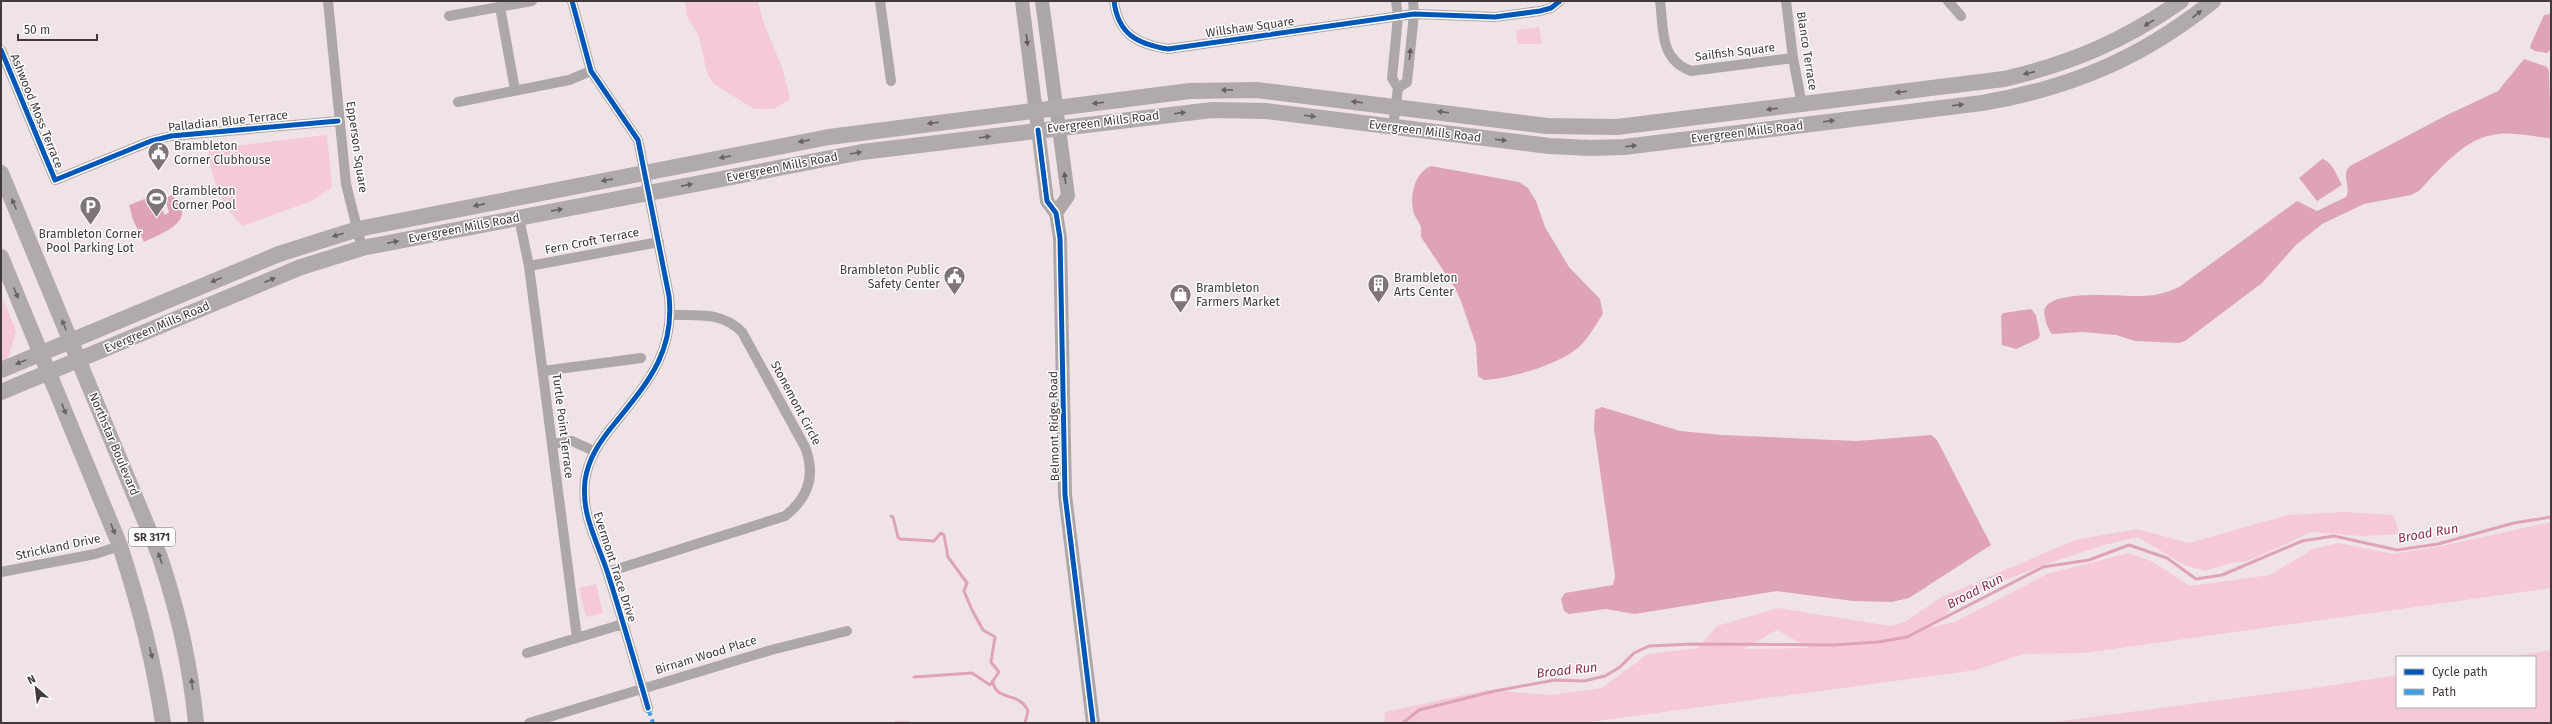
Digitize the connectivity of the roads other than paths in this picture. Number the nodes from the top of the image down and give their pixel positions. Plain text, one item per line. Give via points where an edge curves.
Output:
1 (328, 1) edge
2 (532, 1) edge
3 (572, 1) edge
4 (880, 1) edge
5 (1022, 1) edge
6 (1042, 1) edge
7 (1114, 1) edge
8 (1396, 1) edge
9 (1413, 1) edge
10 (1560, 1) edge
11 (1660, 1) edge
12 (1786, 1) edge
13 (1948, 1) edge
14 (2181, 1) edge
15 (2213, 1) edge
16 (500, 7) junction
17 (1414, 14) junction
18 (449, 16) dead end
19 (1961, 16) dead end
20 (1398, 17) junction
21 (1, 50) edge
22 (1793, 58) junction
23 (591, 71) junction
24 (891, 82) dead end
25 (1398, 88) junction
26 (515, 90) junction
27 (458, 102) dead end
28 (1802, 105) junction
29 (1395, 107) junction
30 (1055, 108) junction
31 (1036, 110) junction
32 (338, 121) junction
33 (1393, 127) junction
34 (1058, 128) junction
35 (1038, 130) junction
36 (1, 173) edge
37 (645, 173) junction
38 (55, 180) joint
39 (648, 193) junction
40 (1056, 213) junction
41 (519, 218) junction
42 (358, 229) junction
43 (658, 242) junction
44 (362, 248) junction
45 (1, 257) edge
46 (529, 266) junction
47 (671, 315) junction
48 (71, 341) junction
49 (41, 354) junction
50 (641, 358) dead end
51 (79, 360) junction
52 (1, 370) edge
53 (543, 372) junction
54 (48, 373) junction
55 (1, 392) edge
56 (552, 444) junction
57 (594, 451) junction
58 (120, 546) junction
59 (1, 572) edge
60 (608, 572) junction
61 (623, 624) junction
62 (847, 631) dead end
63 (577, 638) junction
64 (527, 653) dead end
65 (642, 688) junction
66 (648, 708) dead end
67 (163, 723) edge
68 (196, 723) edge
69 (529, 723) edge
70 (1093, 723) edge

1 - 32 street, Epperson Square
2 - 16 street
3 - 23 street, Evermont Trace Drive
4 - 24 street
5 -> 31 street, Belmont Ridge Road
6 - 30 street
7 - 20 street, Willshaw Square via 1121,25 1133,38 1147,46 1168,49
8 - 20 street
9 - 17 street
10 - 17 street, Willshaw Square via 1540,12 1495,17
11 - 22 street, Sailfish Square via 1666,48 1671,59 1681,67 1691,71
12 - 22 street, Blanco Terrace
13 - 19 street
14 -> 28 main road, Evergreen Mills Road via 2116,41 2056,66 2004,79
33 -> 15 main road, Evergreen Mills Road via 1549,146 1624,147 1982,103 2034,93 2100,71 2163,37
16 - 18 street
16 - 26 street
17 - 20 street, Willshaw Square
25 -> 17 street via 1407,82
20 - 25 street via 1392,78
21 - 38 street, Ashwood Moss Terrace
22 - 28 street, Blanco Terrace
23 - 26 street via 569,80
23 - 37 street, Evermont Trace Drive via 635,134
25 - 29 street
26 - 27 street
28 -> 29 main road, Evergreen Mills Road via 1616,127 1578,127
29 -> 30 main road, Evergreen Mills Road via 1257,90 1231,90 1190,91
29 - 33 street
30 - 31 main road, Evergreen Mills Road
30 - 34 street
31 - 35 street, Belmont Ridge Road
31 -> 37 main road, Evergreen Mills Road via 829,137
32 - 38 street, Palladian Blue Terrace via 171,136 151,141
32 - 42 street, Epperson Square via 346,184
34 -> 33 main road, Evergreen Mills Road via 1212,110 1266,111
34 - 35 main road, Evergreen Mills Road
40 -> 34 street via 1068,196
39 -> 35 main road, Evergreen Mills Road via 862,152
35 - 40 street, Belmont Ridge Road via 1047,201
48 -> 36 main road, Northstar Boulevard / SR 3171
37 - 39 street, Evermont Trace Drive
37 -> 42 main road, Evergreen Mills Road
41 -> 39 main road, Evergreen Mills Road
39 - 43 street, Evermont Trace Drive
40 - 70 street, Belmont Ridge Road via 1062,261 1065,495
44 -> 41 main road, Evergreen Mills Road
41 - 46 street, Turtle Point Terrace
42 - 44 street, Epperson Square
42 -> 48 main road, Evergreen Mills Road via 279,254
43 - 46 street, Fern Croft Terrace
43 - 47 street, Evermont Trace Drive
51 -> 44 main road, Evergreen Mills Road via 294,270
45 -> 49 main road, SR 3171
46 - 53 street, Turtle Point Terrace
47 - 57 street, Evermont Trace Drive via 665,347 652,375
47 - 60 street, Stonemont Circle via 714,316 727,320 742,332 805,447 810,466 809,487 796,507 785,516
48 - 49 main road, Evergreen Mills Road
48 - 51 main road, Northstar Boulevard / SR 3171
49 -> 52 main road, Evergreen Mills Road
49 - 54 main road, SR 3171
50 - 53 street
51 - 54 main road, Evergreen Mills Road
68 -> 51 main road, Northstar Boulevard / SR 3171 via 188,655 176,606 149,528
53 - 56 street, Turtle Point Terrace
54 - 55 main road, Evergreen Mills Road
54 -> 58 main road, SR 3171
56 - 57 street via 572,441
56 - 63 street, Turtle Point Terrace
57 - 60 street, Evermont Trace Drive via 585,480 585,509
58 - 59 street, Strickland Drive via 95,554
58 -> 67 main road, SR 3171 via 152,658
60 - 61 street, Evermont Trace Drive
61 - 63 street
61 - 65 street, Evermont Trace Drive
62 - 65 street, Birnam Wood Place via 771,650
63 - 64 street
65 - 66 street, Evermont Trace Drive
65 - 69 street, Birnam Wood Place

